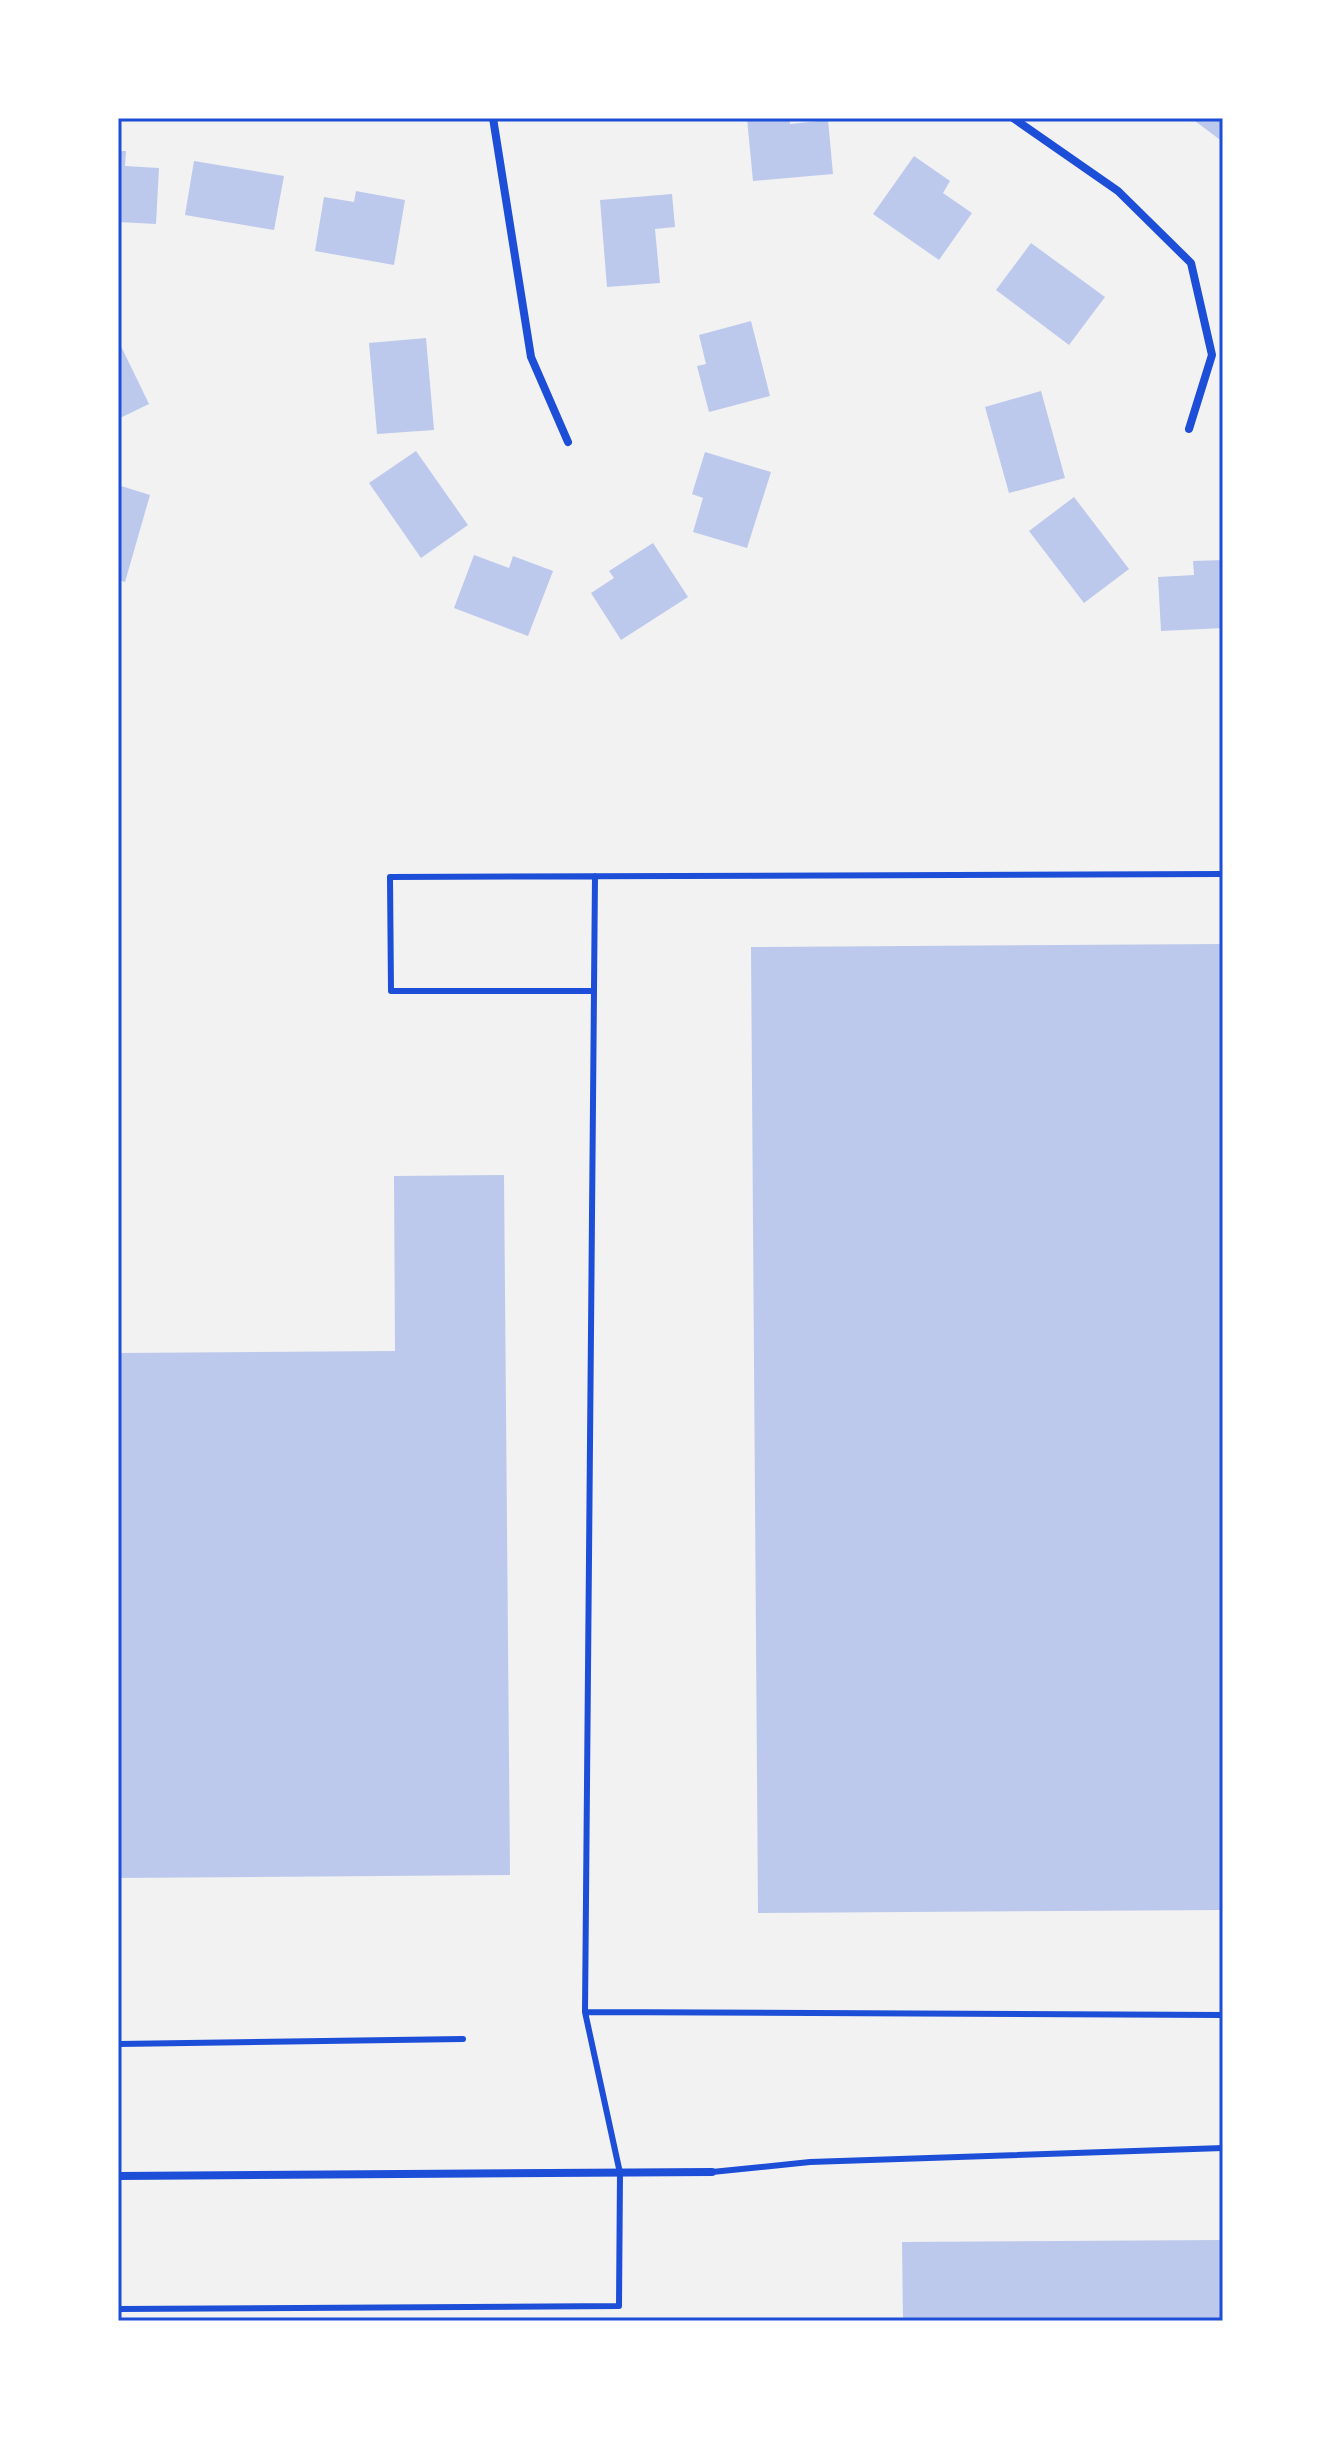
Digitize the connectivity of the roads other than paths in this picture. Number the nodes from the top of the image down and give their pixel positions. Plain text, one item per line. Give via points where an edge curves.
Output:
1 (493, 118) edge
2 (1013, 118) edge
3 (1189, 429) dead end
4 (568, 442) dead end
5 (1223, 874) edge
6 (595, 876) junction
7 (594, 991) junction
8 (585, 2012) junction
9 (1223, 2015) edge
10 (463, 2039) dead end
11 (118, 2044) edge
12 (1223, 2148) edge
13 (712, 2172) joint
14 (620, 2173) junction
15 (118, 2176) edge
16 (118, 2309) edge

1 - 4 street via 531,357
2 - 3 street via 1118,191 1191,263 1212,355
5 - 6 lane
6 - 7 lane
6 - 7 lane via 390,877 391,991
7 - 8 lane
8 - 9 lane
8 - 14 lane
10 - 11 lane
12 - 13 lane via 810,2162
13 - 14 street
14 - 15 street
14 - 16 lane via 619,2306

